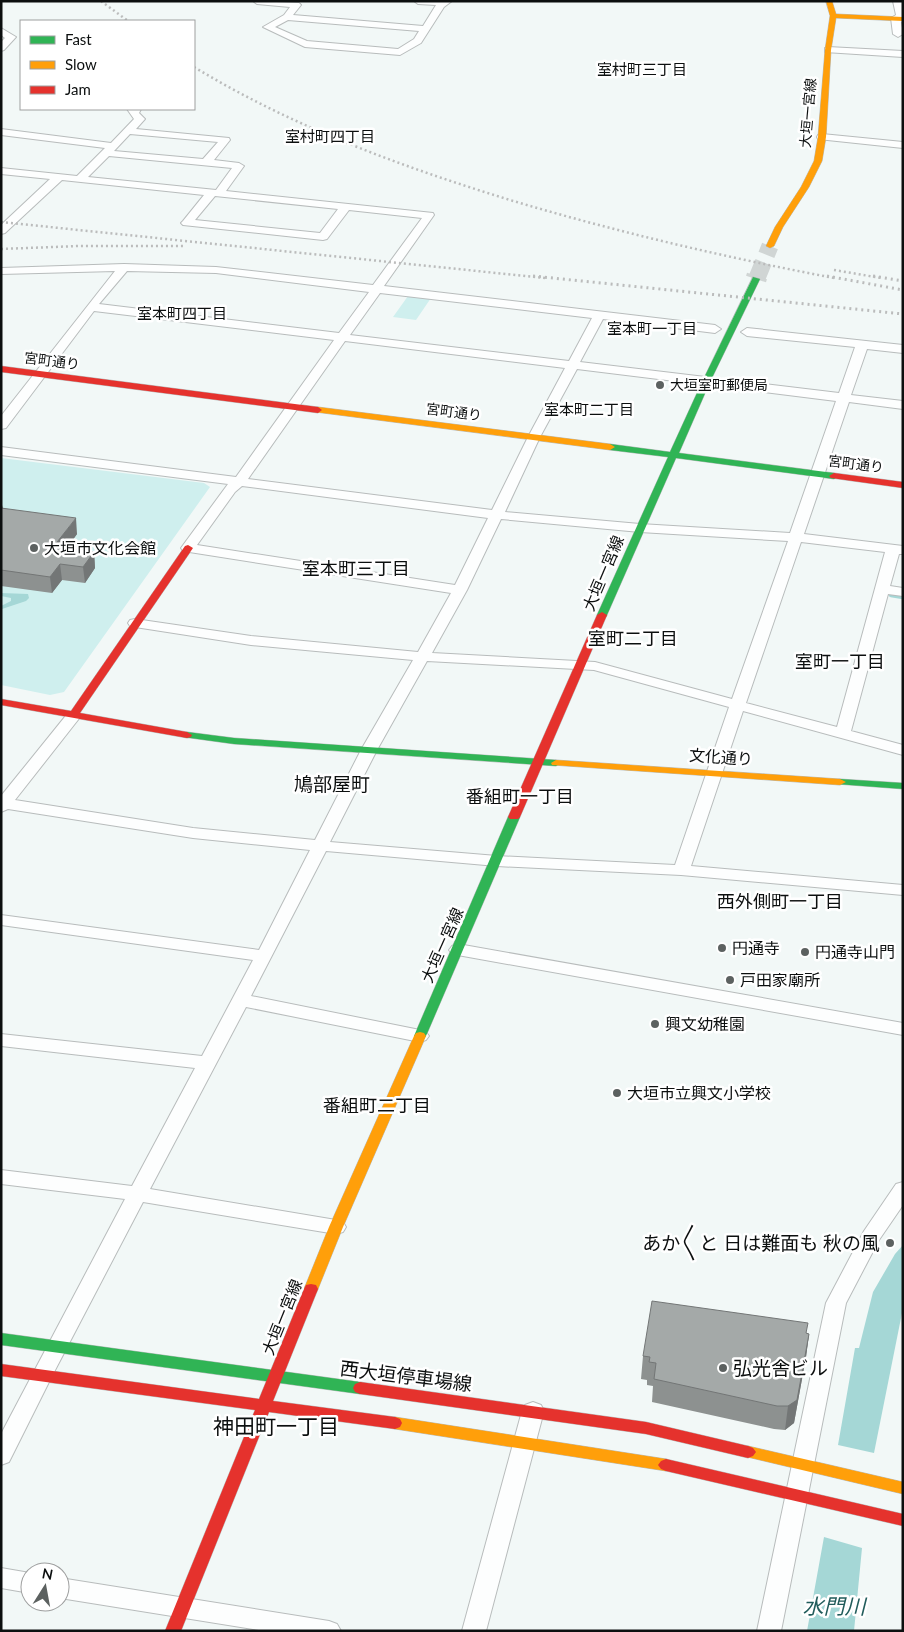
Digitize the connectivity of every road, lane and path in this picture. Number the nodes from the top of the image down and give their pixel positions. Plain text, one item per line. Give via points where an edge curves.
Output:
1 (257, 1) edge
2 (418, 1) edge
3 (829, 1) edge
4 (898, 1) edge
5 (446, 2) edge
6 (833, 16) junction
7 (287, 17) junction
8 (900, 19) edge
9 (425, 30) junction
10 (1, 31) edge
11 (898, 34) dead end
12 (1, 48) edge
13 (828, 50) junction
14 (903, 54) edge
15 (136, 110) edge
16 (128, 131) junction
17 (1, 132) edge
18 (822, 137) junction
19 (903, 145) edge
20 (110, 150) junction
21 (206, 163) junction
22 (1, 171) edge
23 (58, 178) junction
24 (79, 180) junction
25 (216, 193) junction
26 (346, 206) junction
27 (1, 231) edge
28 (770, 246) tunnel mouth
29 (124, 268) junction
30 (1, 272) edge
31 (756, 279) tunnel mouth
32 (377, 289) junction
33 (91, 307) junction
34 (599, 316) junction
35 (715, 328) dead end
36 (747, 332) dead end
37 (341, 337) junction
38 (862, 345) junction
39 (903, 350) edge
40 (573, 367) junction
41 (1, 369) edge
42 (40, 374) junction
43 (706, 382) junction
44 (843, 398) junction
45 (903, 405) edge
46 (293, 407) junction
47 (1, 426) edge
48 (534, 437) junction
49 (1, 451) edge
50 (674, 456) junction
51 (817, 474) junction
52 (240, 481) junction
53 (903, 485) edge
54 (497, 515) junction
55 (640, 528) junction
56 (795, 537) junction
57 (188, 548) junction
58 (898, 550) edge
59 (883, 589) junction
60 (460, 590) junction
61 (903, 592) edge
62 (135, 623) junction
63 (421, 656) junction
64 (581, 666) junction
65 (1, 702) edge
66 (738, 704) junction
67 (73, 716) junction
68 (843, 733) junction
69 (369, 750) junction
70 (903, 750) edge
71 (538, 761) junction
72 (715, 773) junction
73 (903, 786) edge
74 (2, 804) edge
75 (321, 846) junction
76 (497, 861) junction
77 (680, 870) junction
78 (903, 890) edge
79 (1, 920) edge
80 (458, 950) junction
81 (264, 956) junction
82 (240, 1000) junction
83 (903, 1028) edge
84 (420, 1036) junction
85 (1, 1040) edge
86 (206, 1062) junction
87 (1, 1177) edge
88 (903, 1189) edge
89 (138, 1194) junction
90 (336, 1227) junction
91 (1, 1339) edge
92 (57, 1347) junction
93 (1, 1370) edge
94 (41, 1376) junction
95 (276, 1377) junction
96 (265, 1406) junction
97 (533, 1410) junction
98 (526, 1442) junction
99 (1, 1456) edge
100 (803, 1465) junction
101 (903, 1488) edge
102 (797, 1495) junction
103 (903, 1520) edge
104 (1, 1578) edge
105 (20, 1581) edge
106 (70, 1590) edge
107 (182, 1608) junction
108 (173, 1631) edge
109 (329, 1631) edge
110 (474, 1631) edge
111 (769, 1631) edge

1 - 7 street via 296,5
2 - 5 street
3 - 6 main road, 大垣一宮線
4 - 8 street
5 - 9 street
6 - 8 main road
6 - 13 main road, 大垣一宮線
7 - 9 street
7 - 9 street via 268,27 305,44 400,52 418,41
8 - 11 street
10 - 12 street via 12,37
13 - 14 street
13 - 18 main road, 大垣一宮線
15 - 16 street via 134,114 140,119
16 - 20 street
16 - 21 street via 225,140
17 - 20 street
18 - 19 street
18 - 28 main road, 大垣一宮線 via 818,162
20 - 21 street
20 - 24 street
21 - 25 street via 240,166
22 - 23 street
23 - 24 street
23 - 27 street
24 - 25 street
25 - 26 street
25 - 26 street via 186,222 323,237
26 - 32 street via 429,215
29 - 30 street
29 - 32 street via 216,270
29 - 33 street
31 - 43 main road, 大垣一宮線
32 - 34 street
32 - 37 street
33 - 37 street
33 - 42 street
34 - 35 street
34 - 40 street
36 - 38 street
37 - 40 street
37 - 46 street
38 - 39 street
38 - 44 street
40 - 43 street
40 - 48 street
41 - 42 main road, 宮町通り
42 - 46 main road, 宮町通り
42 - 47 street
43 - 44 street
43 - 50 main road, 大垣一宮線
44 - 45 street
44 - 51 street
46 - 48 main road, 宮町通り
46 - 52 street
48 - 50 main road, 宮町通り
48 - 54 street
49 - 52 street
50 - 51 main road, 宮町通り
50 - 55 main road, 大垣一宮線
51 - 53 main road, 宮町通り
51 - 56 street
52 - 54 street
52 - 57 street via 230,489
54 - 55 street
54 - 60 street
55 - 56 street
55 - 64 main road, 大垣一宮線
56 - 58 street
56 - 66 street
57 - 60 street
57 - 62 main road
58 - 59 street
59 - 61 street
59 - 68 street
60 - 63 street
62 - 63 street via 300,646
62 - 67 main road
63 - 64 street
63 - 69 street
64 - 66 street via 595,666
64 - 71 main road, 大垣一宮線
65 - 67 main road, 文化通り
66 - 68 street
66 - 72 street
67 - 69 main road, 文化通り via 234,740
67 - 74 street
68 - 70 street
69 - 71 main road, 文化通り
69 - 75 street
71 - 72 main road, 文化通り
71 - 76 main road, 大垣一宮線
72 - 73 main road, 文化通り
72 - 77 street
74 - 75 street via 193,833
75 - 76 street
75 - 81 street
76 - 77 street
76 - 80 main road, 大垣一宮線
77 - 78 street
79 - 81 street
80 - 83 street
80 - 84 main road, 大垣一宮線
81 - 82 street
82 - 84 street
82 - 86 street
84 - 90 main road, 大垣一宮線
85 - 86 street
86 - 89 street
87 - 89 street
88 - 100 street via 871,1236 836,1304
89 - 90 street
89 - 92 street
90 - 95 main road, 大垣一宮線
91 - 92 main road, 西大垣停車場線
92 - 94 street
92 - 95 main road, 西大垣停車場線
93 - 94 main road
94 - 96 main road
94 - 99 street
95 - 96 main road, 大垣一宮線
95 - 97 main road, 西大垣停車場線
96 - 98 main road
96 - 107 main road, 大垣一宮線
97 - 98 street
97 - 100 main road, 西大垣停車場線 via 646,1428
98 - 102 main road via 647,1461
98 - 110 street
100 - 101 main road, 西大垣停車場線
100 - 102 street
102 - 103 main road
102 - 111 street
104 - 105 street
106 - 107 street
107 - 108 main road, 大垣一宮線
107 - 109 street

